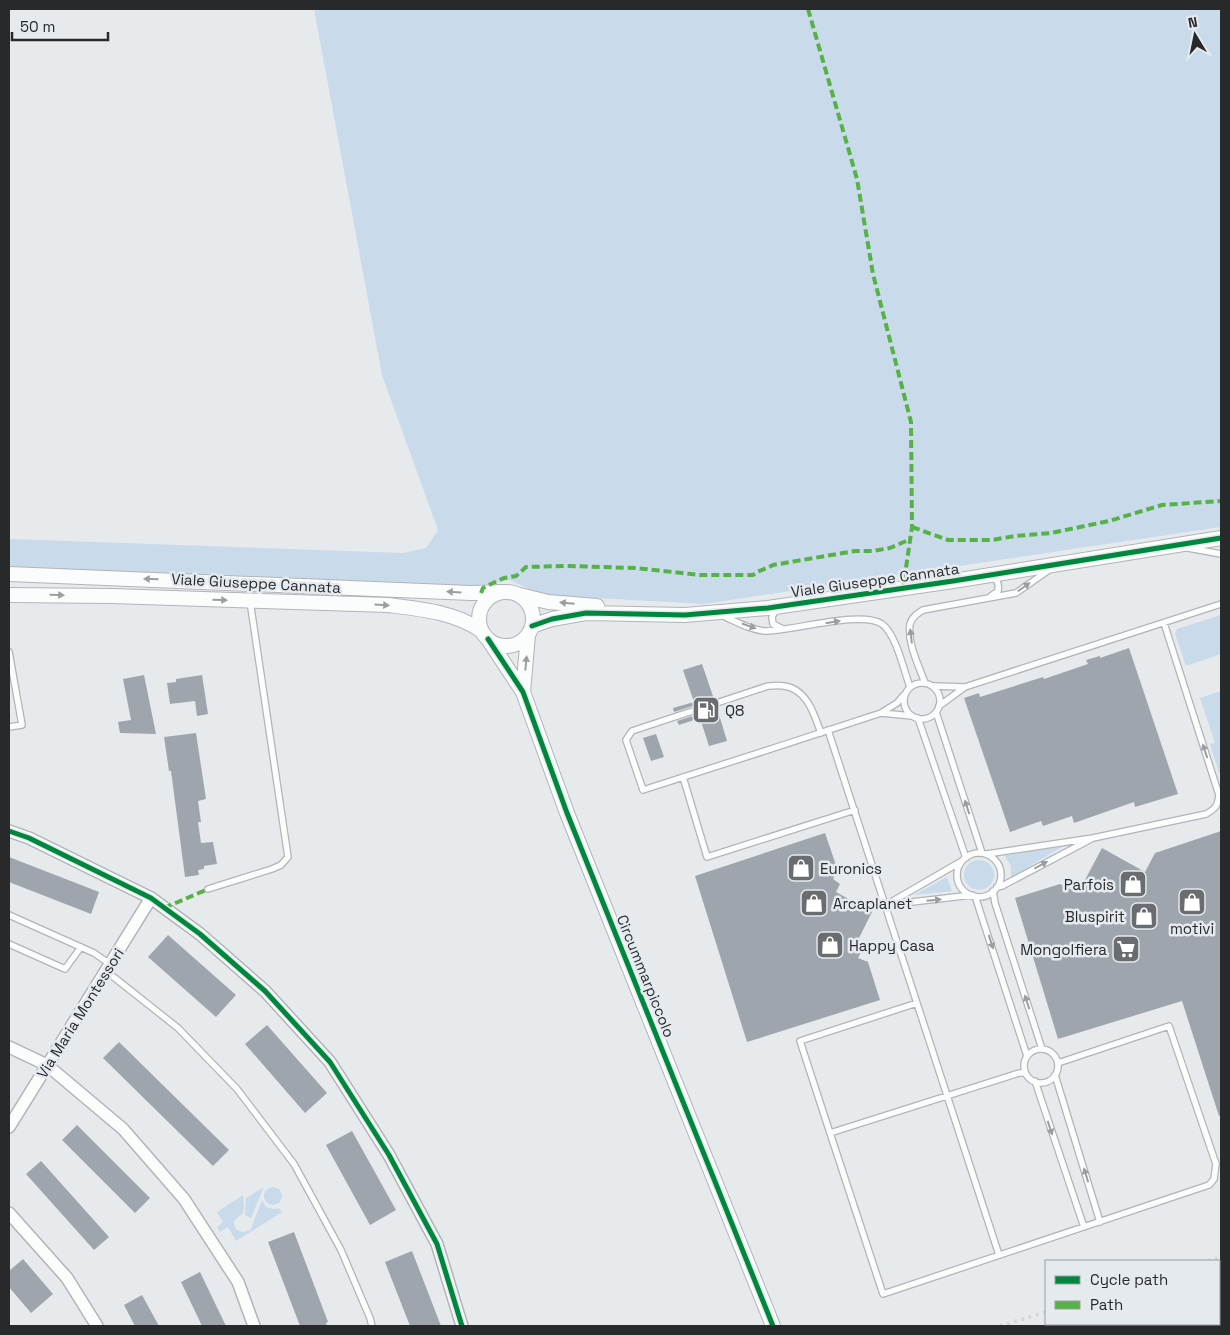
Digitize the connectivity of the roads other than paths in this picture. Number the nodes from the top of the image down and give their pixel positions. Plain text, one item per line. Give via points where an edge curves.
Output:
1 (1221, 538) edge
2 (1173, 546) junction
3 (1221, 554) edge
4 (1058, 564) junction
5 (9, 574) edge
6 (985, 576) junction
7 (502, 592) junction
8 (9, 595) edge
9 (519, 595) junction
10 (987, 598) junction
11 (250, 601) junction
12 (1221, 604) edge
13 (778, 606) junction
14 (715, 612) junction
15 (685, 615) junction
16 (1164, 623) junction
17 (785, 630) junction
18 (530, 631) junction
19 (485, 635) junction
20 (9, 652) edge
21 (925, 683) junction
22 (933, 686) junction
23 (910, 687) junction
24 (965, 687) junction
25 (523, 692) junction
26 (905, 694) junction
27 (939, 706) junction
28 (936, 712) junction
29 (881, 713) junction
30 (915, 717) junction
31 (9, 727) edge
32 (828, 730) junction
33 (821, 733) junction
34 (683, 777) junction
35 (855, 810) junction
36 (9, 830) edge
37 (1093, 838) junction
38 (985, 854) junction
39 (964, 860) junction
40 (208, 889) dead end
41 (995, 889) junction
42 (974, 895) junction
43 (151, 898) junction
44 (886, 905) junction
45 (9, 915) edge
46 (9, 944) edge
47 (81, 947) junction
48 (108, 968) junction
49 (917, 1003) junction
50 (9, 1047) edge
51 (1042, 1049) junction
52 (1027, 1056) junction
53 (1058, 1063) junction
54 (47, 1066) junction
55 (1025, 1073) junction
56 (1055, 1075) junction
57 (1035, 1081) junction
58 (947, 1096) junction
59 (9, 1127) edge
60 (830, 1133) junction
61 (9, 1214) edge
62 (1100, 1222) junction
63 (1084, 1227) junction
64 (999, 1255) junction
65 (97, 1326) edge
66 (254, 1326) edge
67 (372, 1326) edge
68 (462, 1326) edge
69 (773, 1326) edge

1 - 2 street, Viale Giuseppe Cannata
2 - 3 lane
2 - 4 street, Viale Giuseppe Cannata
4 - 6 street, Viale Giuseppe Cannata
10 -> 4 lane via 1016,593
7 -> 5 street, Viale Giuseppe Cannata
6 - 10 lane via 994,577 999,586 998,591
6 - 13 street, Viale Giuseppe Cannata
7 - 9 street
7 - 19 street via 494,594 482,606 479,623
8 -> 11 street, Viale Giuseppe Cannata
15 -> 9 street, Viale Giuseppe Cannata via 548,602
9 - 18 street via 531,608
21 -> 10 lane via 910,636 910,624 915,615 923,610
11 -> 19 street, Viale Giuseppe Cannata via 420,608 470,623
11 - 40 lane via 288,857 272,869
12 - 16 lane
13 - 14 street, Viale Giuseppe Cannata
13 - 17 lane via 772,617 773,624
14 - 15 street, Viale Giuseppe Cannata
14 -> 17 lane via 762,631
15 - 18 street, Viale Giuseppe Cannata via 586,613 552,619
16 - 24 lane
37 -> 16 lane via 1206,814 1215,810 1218,804 1219,795
17 -> 23 lane via 853,619 871,619 882,624 890,632
18 - 19 street via 522,641 504,646
25 -> 18 street, Circummarpiccolo
19 - 25 street, Circummarpiccolo
20 - 31 lane via 22,725
21 - 22 lane
21 - 23 lane
22 - 24 lane
22 - 27 lane via 939,695
23 - 26 lane
24 - 27 lane
25 - 69 street, Circummarpiccolo via 567,813
26 - 29 lane
26 - 30 lane via 905,706
27 - 28 lane
28 - 30 lane via 928,718
38 -> 28 lane
29 - 30 lane
29 - 32 lane
30 - 39 lane
32 - 33 lane
32 - 35 lane
33 - 34 lane
33 - 34 lane via 802,694 785,686 768,686 632,731 626,740 643,790
34 - 35 lane via 707,857
35 - 44 lane
36 - 43 street
37 - 38 lane
41 -> 37 lane
38 - 39 lane via 976,853
38 - 41 lane via 1000,868 1001,878
39 - 42 lane via 958,871 959,882 964,890
39 - 44 lane
41 - 42 lane via 986,895
51 -> 41 lane via 996,904
44 -> 42 lane
42 -> 52 lane
43 - 48 street, Via Maria Montessori
43 - 68 street via 200,934 265,991 330,1062 389,1155 437,1244
44 - 49 lane
45 - 47 lane
46 - 47 lane via 65,969
47 - 48 lane via 94,953
48 - 54 street, Via Maria Montessori
48 - 67 lane via 178,1028 237,1089 288,1156 341,1250
49 - 58 lane
49 - 60 lane via 800,1041
50 - 54 street
51 - 52 lane
51 - 53 lane via 1052,1053
52 - 55 lane
53 - 56 lane
53 - 62 lane via 1169,1026 1216,1164 1214,1179 1209,1185
54 - 59 street, Via Maria Montessori
54 - 66 street via 123,1129 184,1199 238,1282
55 - 57 lane
55 - 58 lane
56 - 57 lane via 1046,1082
62 -> 56 lane
57 -> 63 lane
58 - 60 lane
58 - 64 lane
60 - 64 lane via 883,1294
61 - 65 street via 68,1278
62 - 63 lane
63 - 64 lane

